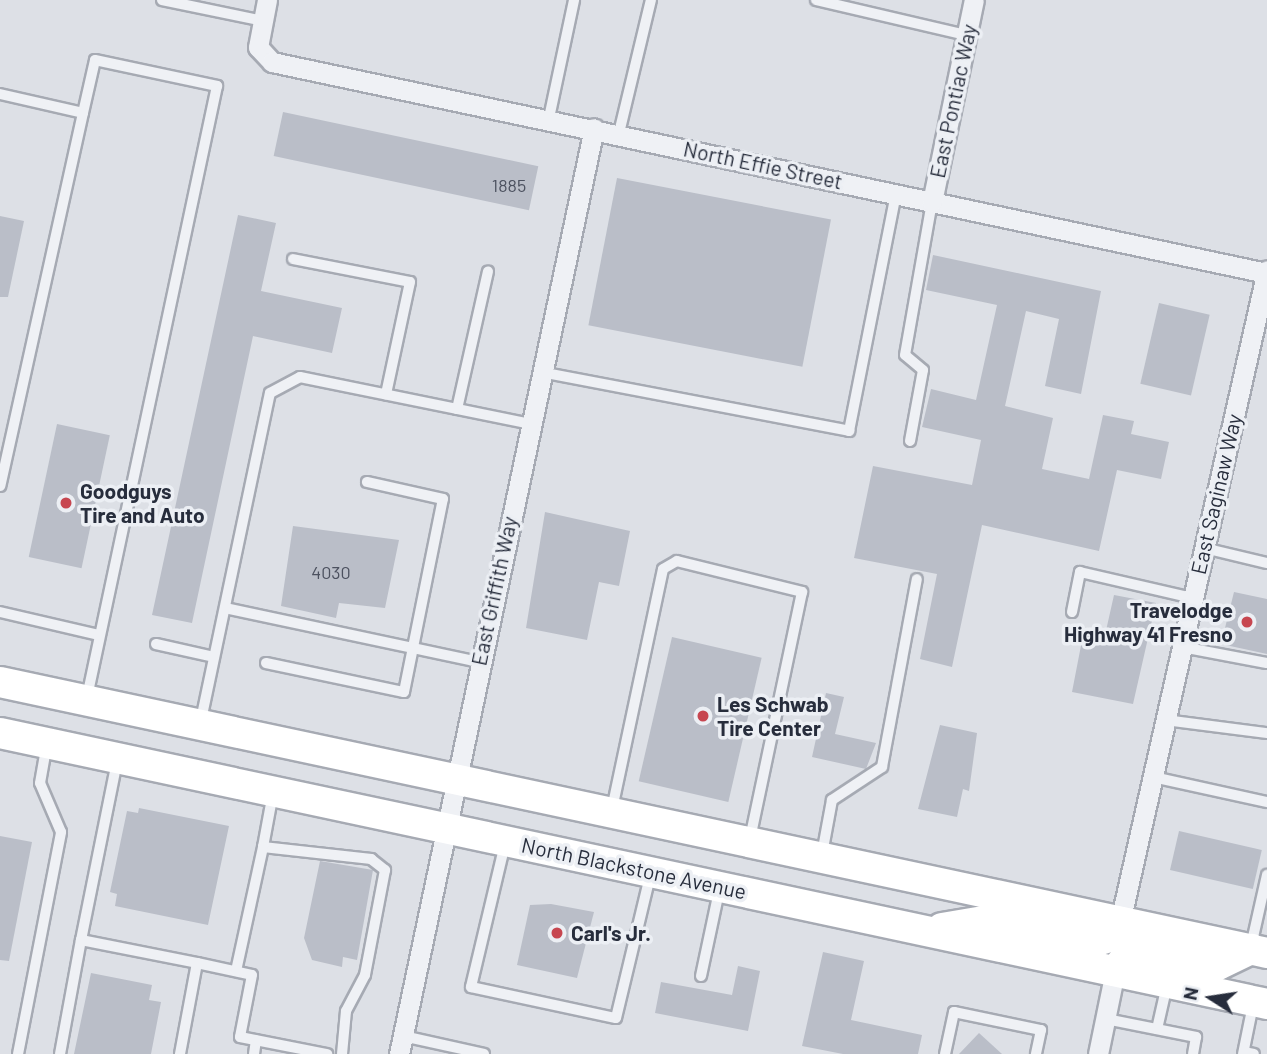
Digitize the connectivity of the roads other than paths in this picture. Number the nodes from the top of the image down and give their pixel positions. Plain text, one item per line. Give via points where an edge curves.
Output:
1 (162, 0) edge
2 (267, 0) edge
3 (574, 0) edge
4 (651, 0) edge
5 (816, 0) edge
6 (974, 0) edge
7 (262, 21) junction
8 (967, 34) junction
9 (0, 94) edge
10 (83, 113) junction
11 (550, 118) junction
12 (594, 128) junction
13 (619, 134) junction
14 (896, 194) junction
15 (932, 202) junction
16 (293, 259) dead end
17 (488, 271) dead end
18 (1267, 272) edge
19 (541, 372) junction
20 (386, 394) junction
21 (457, 409) junction
22 (530, 424) junction
23 (910, 441) dead end
24 (367, 482) dead end
25 (0, 486) edge
26 (1204, 548) junction
27 (1267, 562) edge
28 (917, 579) dead end
29 (1193, 598) junction
30 (225, 608) junction
31 (0, 612) edge
32 (1072, 612) dead end
33 (99, 635) junction
34 (156, 644) dead end
35 (1182, 647) junction
36 (413, 648) junction
37 (214, 657) junction
38 (479, 662) junction
39 (266, 663) dead end
40 (1267, 663) edge
41 (0, 682) edge
42 (87, 700) junction
43 (1166, 720) junction
44 (200, 724) junction
45 (0, 733) edge
46 (1267, 733) edge
47 (48, 743) junction
48 (118, 758) junction
49 (1153, 777) junction
50 (454, 779) junction
51 (273, 791) junction
52 (1267, 802) edge
53 (611, 812) junction
54 (444, 828) junction
55 (506, 840) junction
56 (749, 842) junction
57 (263, 847) junction
58 (821, 858) junction
59 (652, 872) junction
60 (1267, 874) edge
61 (720, 887) junction
62 (1265, 896) edge
63 (1120, 922) junction
64 (928, 931) junction
65 (81, 940) junction
66 (1259, 951) edge
67 (197, 963) junction
68 (236, 971) junction
69 (1115, 971) junction
70 (701, 976) dead end
71 (1167, 983) junction
72 (1261, 1003) edge
73 (1105, 1018) junction
74 (1157, 1029) junction
75 (256, 1040) junction
76 (401, 1045) edge
77 (1247, 1053) edge
78 (18, 1054) edge
79 (60, 1054) edge
80 (180, 1054) edge
81 (254, 1054) edge
82 (327, 1054) edge
83 (342, 1054) edge
84 (484, 1054) edge
85 (945, 1054) edge
86 (1036, 1054) edge
87 (1098, 1054) edge
88 (1193, 1054) edge

1 - 7 lane
2 - 7 street
3 - 11 lane
4 - 13 lane
5 - 8 lane
6 - 8 street, East Pontiac Way
7 - 11 street, North Effie Street via 261,56
8 - 15 street, East Pontiac Way
9 - 10 lane
10 - 25 lane
10 - 33 lane via 95,60 217,86
11 - 12 street, North Effie Street
12 - 13 street, North Effie Street
12 - 19 street, East Griffith Way
13 - 14 street, North Effie Street
14 - 15 street, North Effie Street
14 - 19 lane via 849,431
15 - 18 street, North Effie Street
15 - 23 lane via 905,355 923,370
16 - 20 lane via 410,282
17 - 21 lane
18 - 26 street, East Saginaw Way
19 - 22 street, East Griffith Way
20 - 21 lane
20 - 30 lane via 300,377 270,393
21 - 22 lane
22 - 38 street, East Griffith Way
24 - 36 lane via 443,499
26 - 27 lane
26 - 29 street, East Saginaw Way
28 - 58 lane via 882,767 832,800
29 - 32 lane via 1080,572
29 - 35 street, East Saginaw Way
30 - 36 lane
30 - 37 lane
31 - 33 lane
33 - 42 lane
34 - 37 lane
35 - 40 lane
35 - 43 street, East Saginaw Way
36 - 38 lane
36 - 39 lane via 404,692
37 - 44 lane
38 - 50 street, East Griffith Way
41 - 42 main road
42 - 44 main road
43 - 46 lane
43 - 49 street, East Saginaw Way
44 - 50 main road
45 - 47 main road, North Blackstone Avenue
47 - 48 main road, North Blackstone Avenue
47 - 78 lane via 40,783 61,832
48 - 51 main road, North Blackstone Avenue
48 - 65 lane
49 - 52 lane
49 - 63 street, East Saginaw Way
50 - 53 main road
50 - 54 street, East Griffith Way
51 - 54 main road, North Blackstone Avenue
51 - 57 lane
53 - 56 main road
53 - 56 lane via 663,569 677,561 802,592
54 - 55 main road, North Blackstone Avenue
54 - 76 street, East Griffith Way
55 - 59 main road, North Blackstone Avenue
55 - 59 lane via 471,987 616,1018
56 - 58 main road
57 - 68 lane
57 - 83 lane via 371,859 386,870 365,975 346,1011
58 - 63 main road
59 - 61 main road, North Blackstone Avenue
60 - 62 lane
61 - 64 main road, North Blackstone Avenue
61 - 70 lane
62 - 66 lane
63 - 64 main road via 1113,936 1097,941 983,921
63 - 66 main road
64 - 69 main road, North Blackstone Avenue
65 - 67 lane
65 - 79 lane
66 - 69 main road via 1218,965 1131,951
67 - 68 lane
67 - 80 lane
68 - 75 lane via 252,975 240,1037
69 - 71 main road, North Blackstone Avenue
69 - 73 street
71 - 72 main road, North Blackstone Avenue
71 - 74 lane
72 - 77 lane
73 - 74 lane
73 - 87 street
74 - 88 lane via 1196,1037
75 - 81 lane
75 - 82 lane
76 - 84 lane
85 - 86 lane via 954,1012 1041,1030

